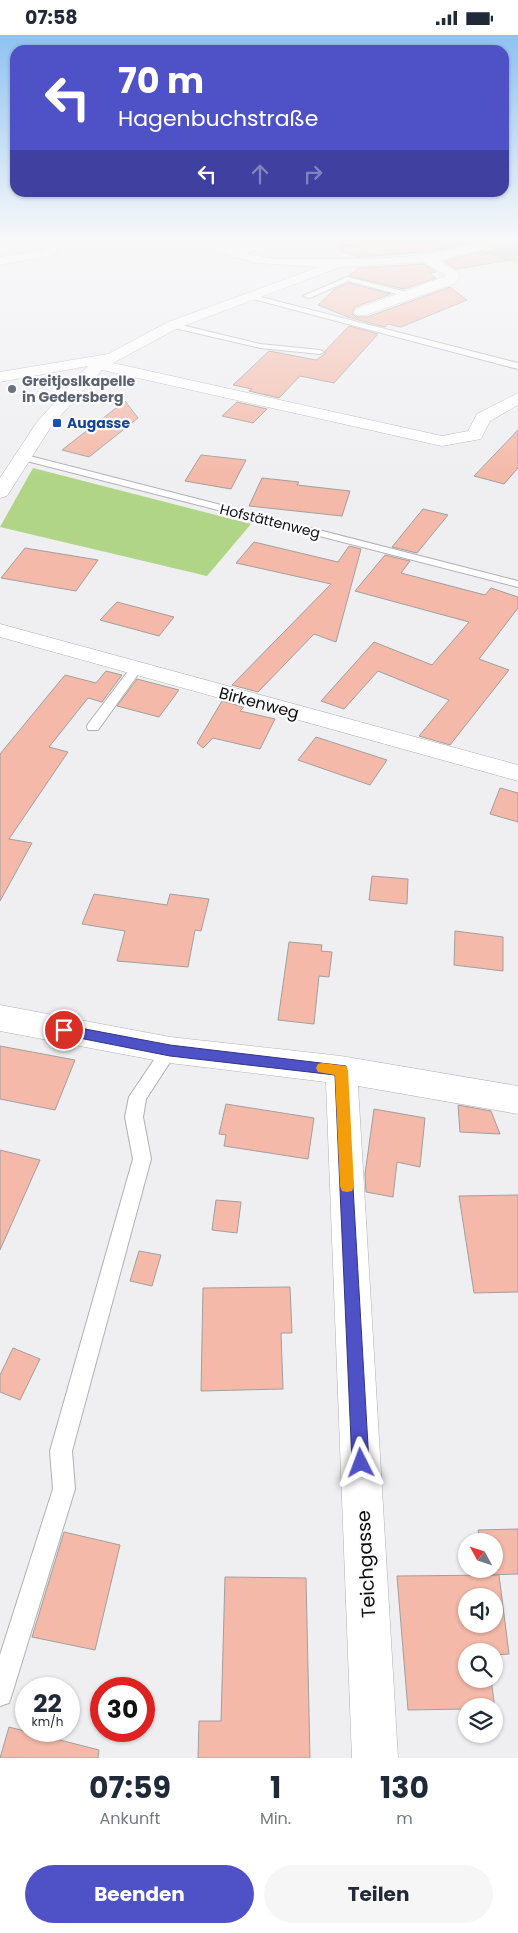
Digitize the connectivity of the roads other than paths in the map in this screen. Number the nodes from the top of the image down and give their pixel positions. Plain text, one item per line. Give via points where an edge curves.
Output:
1 (194, 317) edge
2 (333, 317) edge
3 (173, 325) junction
4 (320, 352) dead end
5 (105, 362) junction
6 (518, 366) edge
7 (0, 377) edge
8 (518, 398) edge
9 (22, 457) junction
10 (0, 492) edge
11 (518, 585) edge
12 (0, 630) edge
13 (136, 669) junction
14 (93, 727) dead end
15 (518, 773) edge
16 (0, 1018) edge
17 (170, 1050) junction
18 (341, 1070) junction
19 (518, 1100) edge
20 (0, 1694) edge
21 (375, 1758) edge

1 - 3 street
2 - 6 lane
3 - 4 lane via 260,346
3 - 5 street
5 - 7 street
5 - 8 street via 442,441 475,435 483,418
5 - 9 street via 86,376 45,422
9 - 10 street
9 - 11 lane, Hofstättenweg
12 - 13 street, Birkenweg
13 - 14 lane
13 - 15 street, Birkenweg
16 - 17 street
17 - 18 street
17 - 20 lane via 138,1097 134,1117 142,1159 62,1451 64,1489
18 - 19 street
18 - 21 street, Teichgasse

